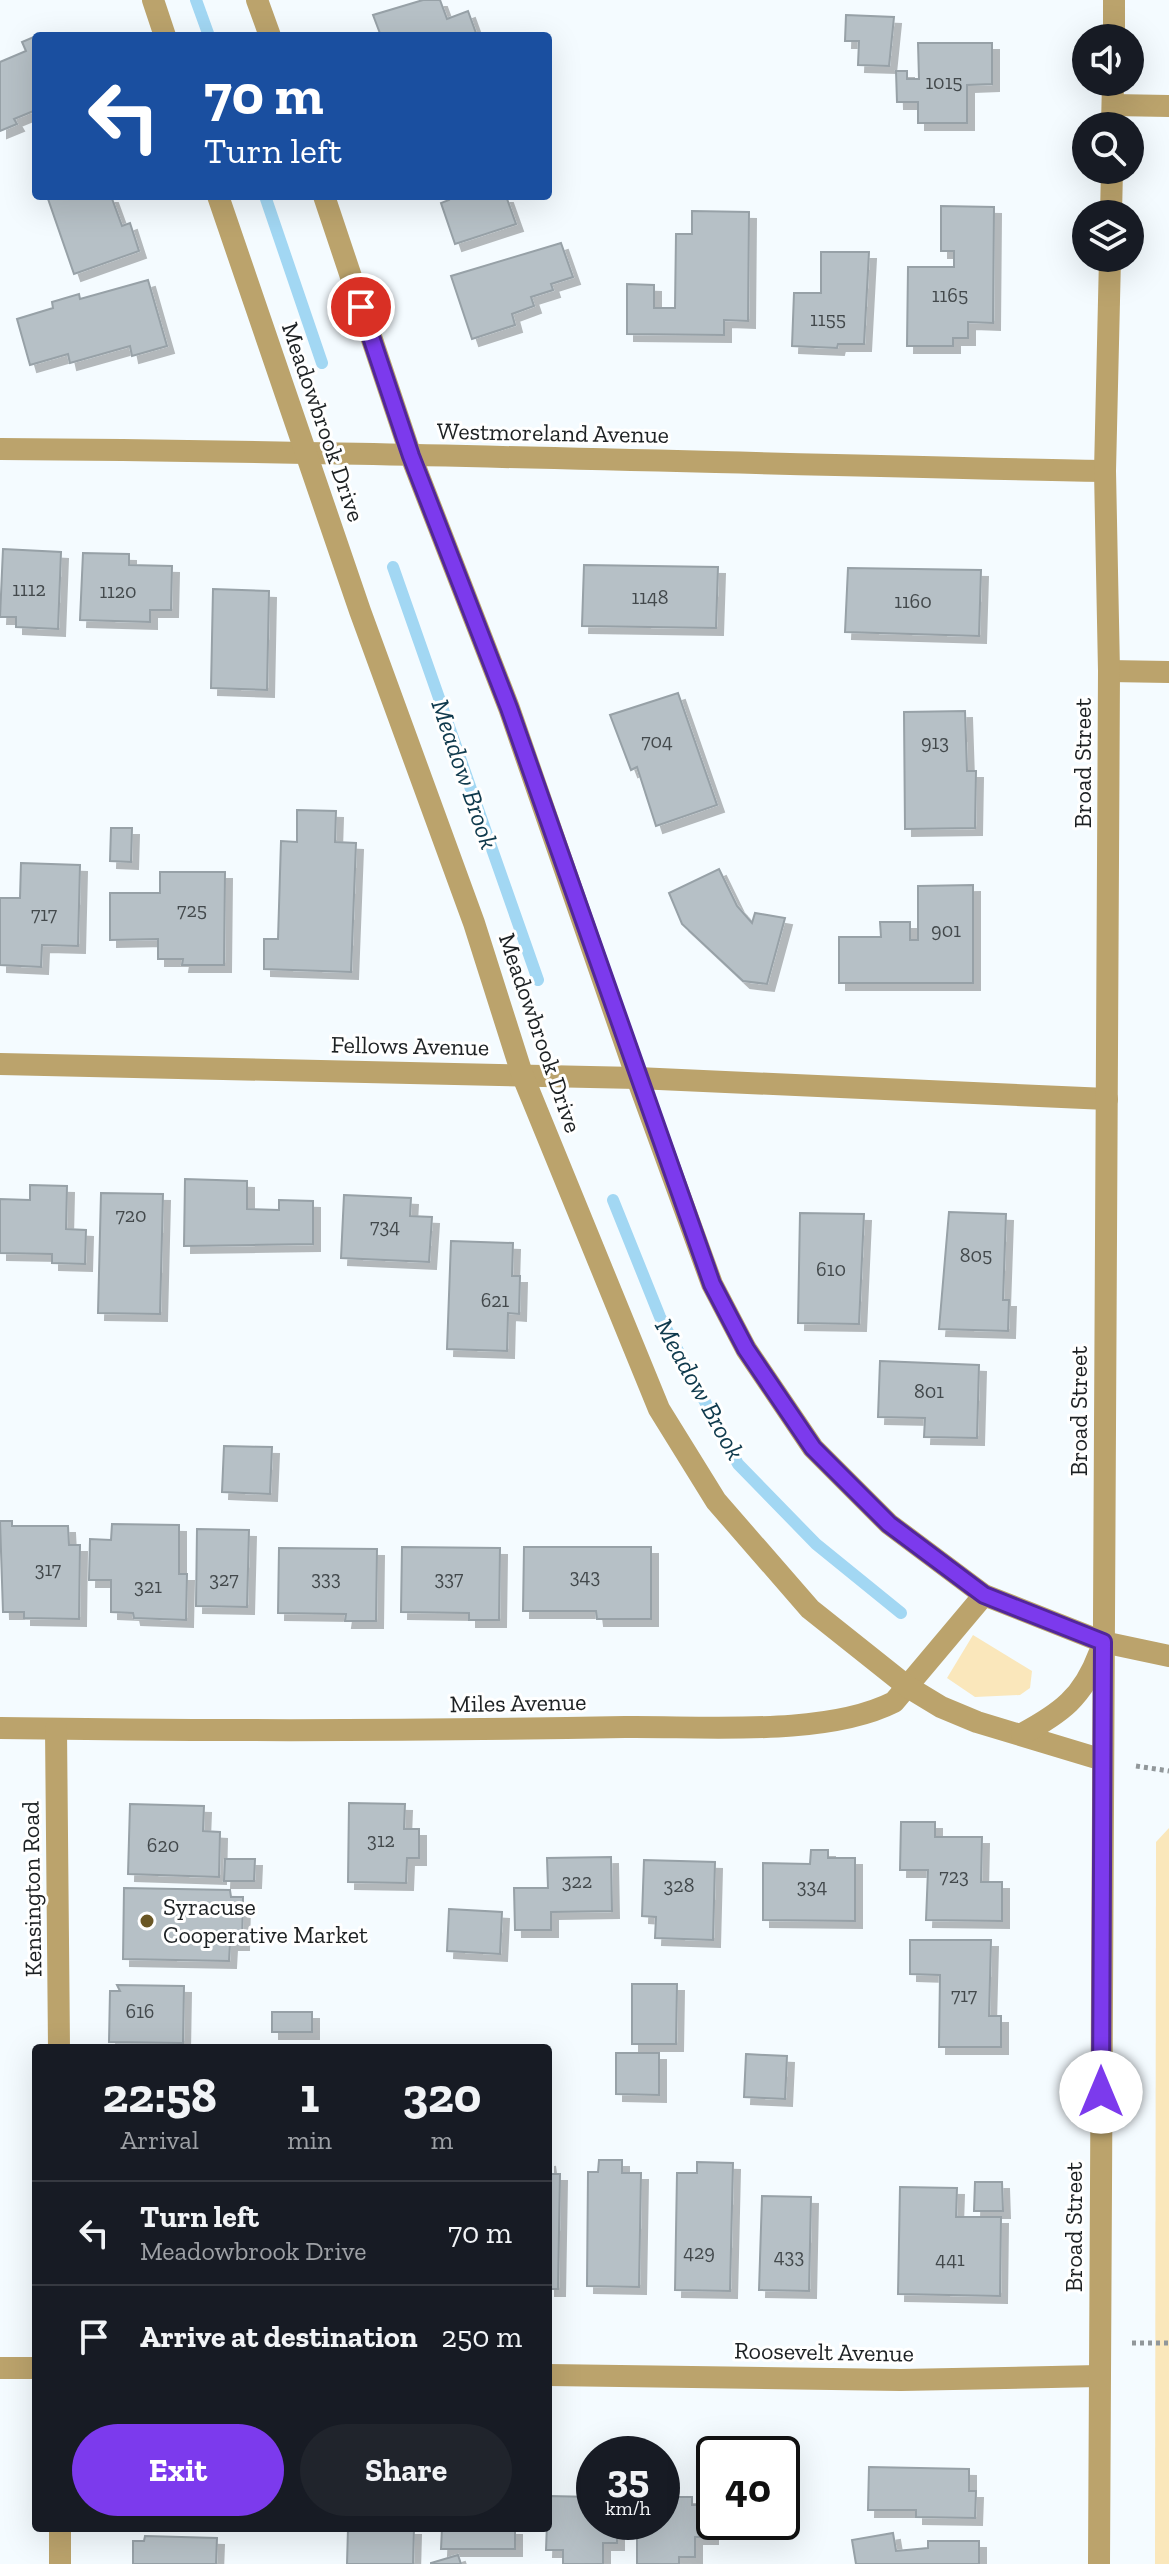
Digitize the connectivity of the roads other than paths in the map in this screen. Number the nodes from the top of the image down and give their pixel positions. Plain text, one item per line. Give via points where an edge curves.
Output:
1 (153, 0) edge
2 (257, 0) edge
3 (1114, 0) edge
4 (1114, 24) edge
5 (164, 32) edge
6 (269, 32) edge
7 (1169, 106) edge
8 (1135, 112) edge
9 (219, 200) edge
10 (325, 200) edge
11 (1110, 272) edge
12 (0, 449) edge
13 (307, 451) junction
14 (411, 456) junction
15 (1105, 471) junction
16 (1109, 671) junction
17 (1169, 672) edge
18 (0, 1064) edge
19 (522, 1074) junction
20 (637, 1078) junction
21 (1107, 1099) junction
22 (984, 1595) junction
23 (1103, 1642) junction
24 (1169, 1656) edge
25 (908, 1687) junction
26 (0, 1728) edge
27 (56, 1729) junction
28 (1022, 1734) junction
29 (1103, 1760) junction
30 (59, 2044) edge
31 (0, 2368) edge
32 (32, 2368) edge
33 (552, 2375) edge
34 (1099, 2376) junction
35 (60, 2532) edge
36 (60, 2564) edge
37 (1099, 2564) edge

1 - 5 street
2 - 6 street
3 - 4 street
7 - 8 street
9 - 13 street, Meadowbrook Drive
10 - 14 street
11 - 15 street, Broad Street
12 - 13 street, Westmoreland Avenue
13 - 14 street, Westmoreland Avenue
13 - 19 street, Meadowbrook Drive
14 - 15 street, Westmoreland Avenue
14 - 20 street via 509,708
15 - 16 street, Broad Street
16 - 17 street
16 - 21 street, Broad Street
18 - 19 street, Fellows Avenue
19 - 20 street, Fellows Avenue
19 - 25 street, Meadowbrook Drive via 659,1409 716,1501 810,1609
20 - 21 street, Fellows Avenue
20 - 22 street via 712,1284 746,1349 813,1448 889,1524
21 - 23 street, Broad Street
22 - 23 street
22 - 25 street, Miles Avenue
23 - 24 street
23 - 28 street via 1089,1680 1057,1716
23 - 29 street, Broad Street
25 - 27 street, Miles Avenue via 894,1702 873,1712 807,1724
25 - 28 street, Meadowbrook Drive via 941,1707
26 - 27 street, Miles Avenue
27 - 30 street, Kensington Road
28 - 29 street, Meadowbrook Drive
29 - 34 street, Broad Street
31 - 32 street
33 - 34 street, Roosevelt Avenue via 901,2380
34 - 37 street, Broad Street
35 - 36 street

